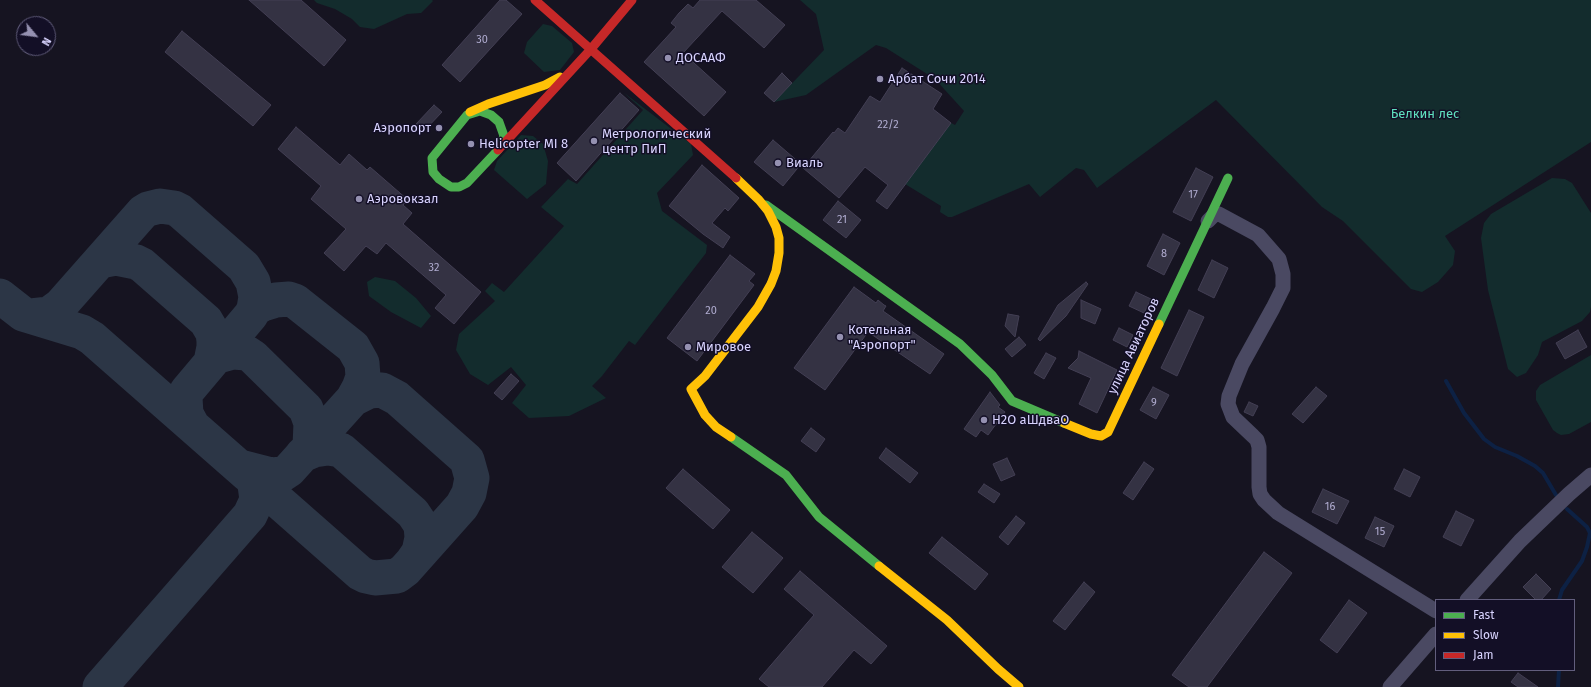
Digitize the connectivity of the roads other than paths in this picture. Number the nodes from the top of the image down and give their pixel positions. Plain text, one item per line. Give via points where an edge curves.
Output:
1 (535, 0) edge
2 (632, 0) edge
3 (591, 49) junction
4 (574, 68) junction
5 (467, 115) junction
6 (498, 150) junction
7 (1228, 178) dead end
8 (759, 200) junction
9 (1208, 221) junction
10 (1591, 475) edge
11 (1468, 599) edge
12 (1435, 610) edge
13 (1435, 635) edge
14 (1019, 687) edge
15 (1390, 687) edge

1 - 3 street
2 - 3 street
3 - 4 street
3 - 8 street
4 - 5 street via 545,85 488,104
4 - 6 street
5 - 6 street via 485,112 499,122 504,136
5 - 6 street via 432,158 433,172 439,180 451,187 467,183
7 - 9 street, улица Авиаторов
8 - 9 street, улица Авиаторов via 960,344 992,375 1012,401 1101,436 1108,432
8 - 14 street via 772,218 779,238 776,271 758,307 705,376 691,389 705,415 716,427 786,475 819,517 947,620
9 - 12 street via 1219,214 1258,235 1279,259 1283,274 1282,288 1242,364 1228,404 1233,417 1253,436 1259,447 1260,494 1278,513
10 - 11 street via 1520,542
13 - 15 street

